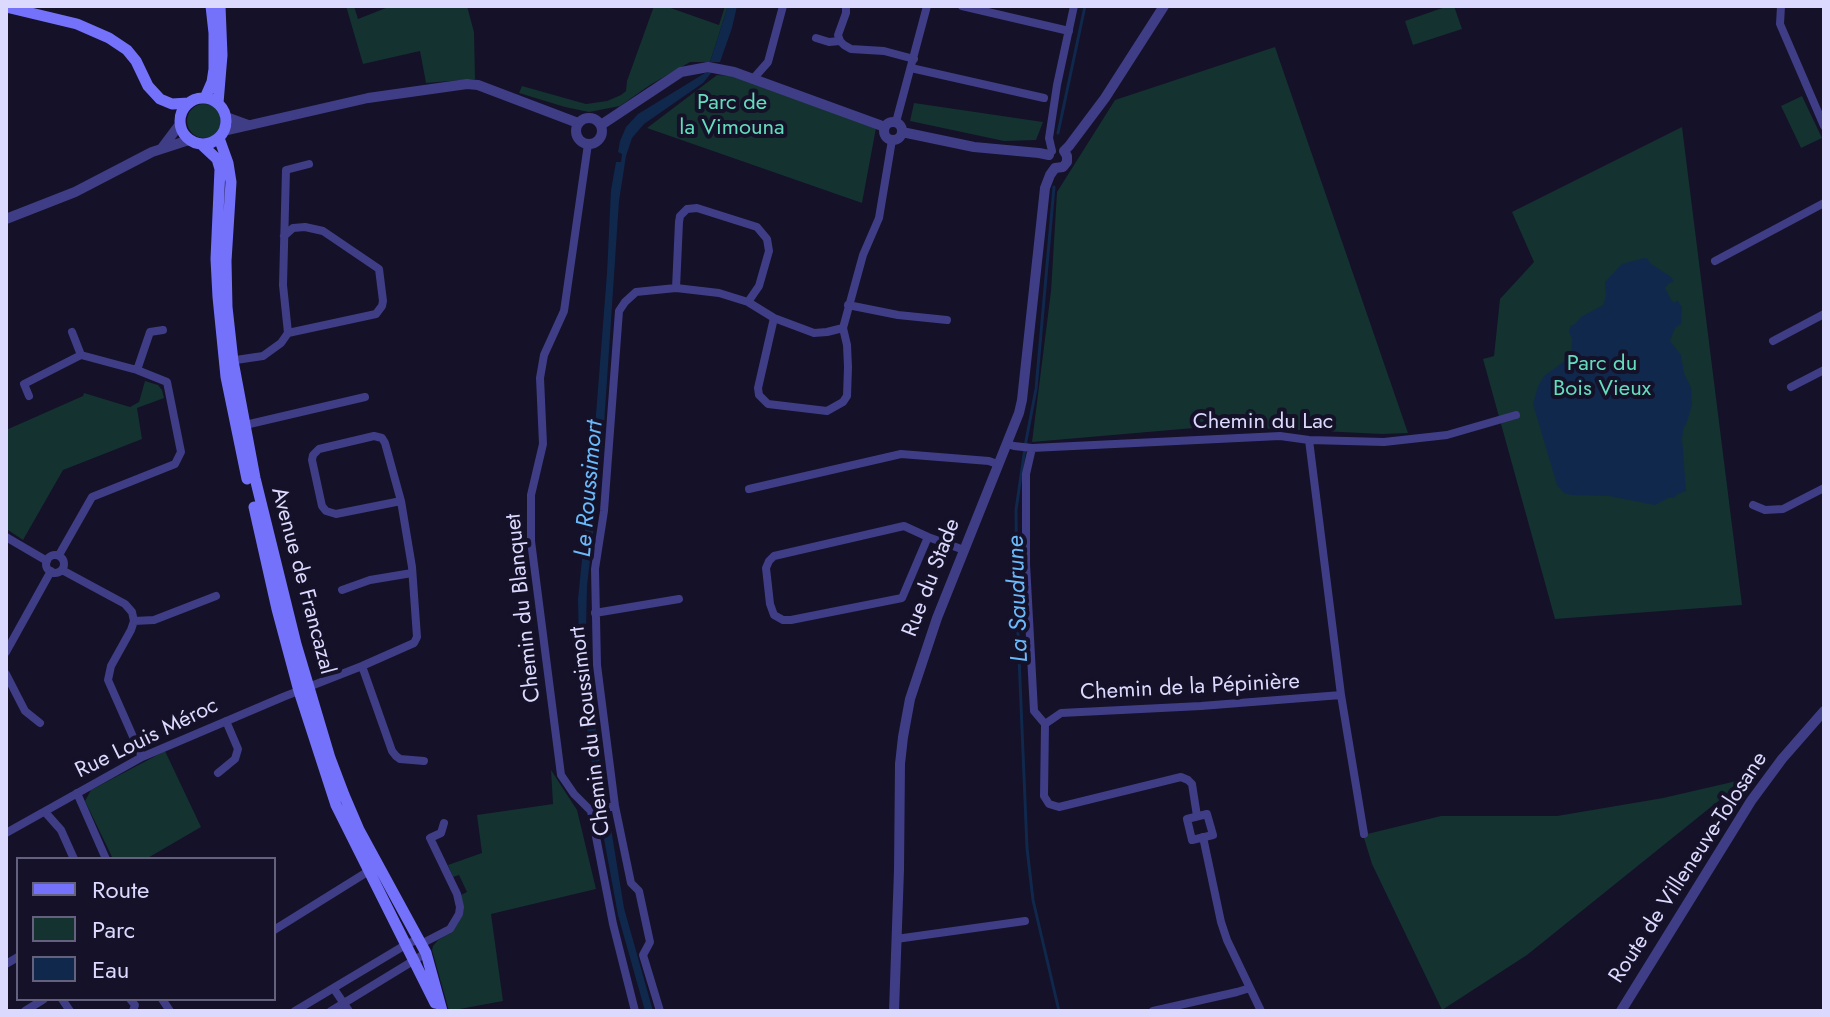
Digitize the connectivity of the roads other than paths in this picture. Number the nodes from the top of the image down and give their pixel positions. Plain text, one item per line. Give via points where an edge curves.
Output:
1 (211, 6) edge
2 (220, 6) edge
3 (783, 6) edge
4 (846, 6) edge
5 (927, 6) edge
6 (962, 6) edge
7 (1074, 6) edge
8 (1164, 6) edge
9 (1781, 6) edge
10 (6, 7) edge
11 (1069, 31) junction
12 (816, 38) dead end
13 (840, 41) junction
14 (913, 64) junction
15 (753, 79) junction
16 (1824, 94) edge
17 (205, 98) junction
18 (1044, 98) dead end
19 (1813, 101) junction
20 (189, 103) junction
21 (218, 103) junction
22 (172, 104) junction
23 (226, 117) junction
24 (180, 119) junction
25 (578, 123) junction
26 (248, 125) junction
27 (601, 125) junction
28 (1824, 126) edge
29 (895, 127) junction
30 (222, 134) junction
31 (189, 140) junction
32 (892, 140) joint
33 (588, 144) junction
34 (202, 145) junction
35 (161, 149) junction
36 (1055, 153) junction
37 (309, 164) dead end
38 (1055, 168) junction
39 (1824, 203) edge
40 (6, 219) edge
41 (284, 236) junction
42 (1715, 261) dead end
43 (676, 288) junction
44 (748, 302) junction
45 (848, 305) junction
46 (1824, 314) edge
47 (774, 318) junction
48 (947, 320) dead end
49 (843, 328) junction
50 (163, 330) dead end
51 (72, 332) dead end
52 (288, 333) junction
53 (1773, 341) dead end
54 (81, 355) junction
55 (228, 361) junction
56 (137, 370) junction
57 (1824, 370) edge
58 (1791, 387) dead end
59 (29, 396) dead end
60 (365, 397) dead end
61 (1516, 415) dead end
62 (240, 426) junction
63 (1309, 440) junction
64 (1010, 445) junction
65 (1030, 447) junction
66 (997, 464) junction
67 (1824, 488) edge
68 (749, 489) dead end
69 (401, 501) junction
70 (1753, 505) dead end
71 (6, 537) edge
72 (928, 537) junction
73 (964, 550) junction
74 (59, 555) junction
75 (47, 561) junction
76 (62, 570) junction
77 (51, 571) junction
78 (412, 573) junction
79 (342, 590) dead end
80 (216, 596) dead end
81 (679, 599) dead end
82 (595, 613) junction
83 (134, 621) junction
84 (6, 652) edge
85 (362, 666) junction
86 (6, 674) edge
87 (304, 689) junction
88 (1341, 695) junction
89 (1824, 711) edge
90 (226, 721) junction
91 (40, 723) dead end
92 (1045, 724) junction
93 (142, 757) junction
94 (424, 761) dead end
95 (218, 773) dead end
96 (77, 793) junction
97 (615, 806) junction
98 (591, 811) junction
99 (45, 812) junction
100 (1197, 816) junction
101 (444, 823) dead end
102 (9, 832) edge
103 (1364, 834) dead end
104 (1204, 841) junction
105 (73, 857) edge
106 (105, 857) edge
107 (374, 868) junction
108 (1025, 921) dead end
109 (276, 929) edge
110 (896, 939) junction
111 (407, 944) junction
112 (422, 945) junction
113 (414, 960) junction
114 (1250, 988) junction
115 (334, 989) junction
116 (347, 1007) edge
117 (295, 1011) edge
118 (331, 1011) edge
119 (440, 1011) edge
120 (635, 1011) edge
121 (660, 1011) edge
122 (894, 1011) edge
123 (1153, 1011) edge
124 (1261, 1011) edge
125 (1621, 1011) edge

1 - 17 main road via 214,69
2 - 21 main road
3 - 15 street via 768,62
4 - 13 street
5 - 14 street
6 - 11 street
7 - 11 street
8 - 36 street via 1105,98 1069,146
9 - 19 street via 1780,24
10 - 22 main road via 77,24 119,43 153,93
11 - 36 street via 1049,138
12 - 13 street
13 - 14 street via 851,49 884,51
14 - 18 street
14 - 29 street
15 - 27 street via 713,68 681,72
15 - 29 street
16 - 19 street
17 - 20 main road
17 - 21 main road
19 - 28 street
20 - 22 main road
20 - 24 main road
21 - 23 main road
22 - 24 main road
23 - 26 street
23 - 30 main road
24 - 31 main road
24 - 35 street
25 - 26 street via 467,84 368,98
25 - 27 street via 590,117
25 - 33 street via 577,137
26 - 30 street
27 - 33 street via 599,140
29 - 32 street via 897,139
29 - 36 street via 974,147
30 - 34 main road
30 - 55 main road, Avenue de Francazal via 231,182
31 - 34 main road
31 - 35 street
32 - 45 street via 879,218
33 - 98 street, Chemin du Blanquet via 564,311 540,378 543,444 531,495 531,541 561,775
34 - 55 main road, Avenue de Francazal via 220,169 216,259
35 - 40 street
36 - 38 street via 1049,163
36 - 38 street via 1067,156 1067,162
37 - 41 street via 286,170
38 - 64 street, Rue du Stade via 1045,188 1022,400
39 - 42 street
41 - 52 street
41 - 52 street via 293,228 323,231 379,269 383,301 376,314
43 - 44 street
43 - 44 street via 680,216 697,208 757,227 767,239 759,286
43 - 82 street, Chemin du Roussimort via 636,292 619,311
44 - 47 street
45 - 48 street
45 - 49 street
46 - 53 street
47 - 49 street via 820,334
47 - 49 street via 758,388 768,404 827,411 843,402 848,367
50 - 56 street via 150,332
51 - 54 street
52 - 55 street via 263,356
54 - 56 street
54 - 59 street via 24,384
55 - 62 main road, Avenue de Francazal
56 - 74 street via 167,382 181,452 175,464 92,497
57 - 58 street
60 - 62 street
61 - 63 street, Chemin du Lac via 1447,435 1384,442
62 - 87 main road, Avenue de Francazal
63 - 65 street, Chemin du Lac via 1280,436
63 - 88 street
64 - 65 street, Chemin du Lac
64 - 66 street, Rue du Stade
65 - 92 street via 1028,604 1034,711
66 - 68 street via 901,454
66 - 73 street, Rue du Stade
67 - 70 street via 1783,509
69 - 69 street via 336,514 326,511 313,455 319,449 382,438
69 - 78 street
71 - 75 street
72 - 72 street via 902,598 791,620 774,615 766,575 774,556 904,526
72 - 73 street
73 - 110 street, Rue du Stade via 910,699 903,737
74 - 75 street
74 - 76 street
75 - 77 street
76 - 77 street
76 - 83 street via 125,604
77 - 84 street
78 - 79 street
78 - 85 street, Rue Louis Méroc via 414,643
80 - 83 street via 154,620
81 - 82 street
82 - 97 street, Chemin du Roussimort
83 - 93 street via 108,680
85 - 87 street, Rue Louis Méroc
85 - 94 street via 392,751 400,759
86 - 91 street via 25,711
87 - 90 street, Rue Louis Méroc
87 - 107 main road, Avenue de Francazal
88 - 92 street, Chemin de la Pépinière via 1061,713
88 - 103 street
89 - 125 street, Route de Villeneuve-Tolosane via 1765,780
90 - 93 street, Rue Louis Méroc
90 - 95 street via 238,749 235,759
92 - 100 street via 1044,796 1049,804 1059,807 1181,777 1192,784
93 - 96 street, Rue Louis Méroc
96 - 99 street, Rue Louis Méroc
96 - 106 street
97 - 98 street
97 - 121 street, Chemin du Roussimort via 631,883 639,891 650,942 643,955
98 - 120 street, Chemin du Blanquet
99 - 102 street, Rue Louis Méroc
99 - 105 street via 61,830
100 - 104 street via 1207,814 1213,835
100 - 104 street via 1187,819 1192,840
101 - 112 street via 441,833 430,838 457,894 459,914 450,929
104 - 114 street via 1221,922
107 - 109 street
107 - 111 main road, Avenue de Francazal
107 - 112 main road, Avenue de Francazal
108 - 110 street
110 - 122 street, Rue du Stade
111 - 112 street
111 - 113 main road, Avenue de Francazal
111 - 115 street
112 - 113 street
112 - 119 main road, Avenue de Francazal
113 - 116 street
113 - 119 main road, Avenue de Francazal
114 - 123 street
114 - 124 street
115 - 116 street
115 - 117 street
116 - 118 street

